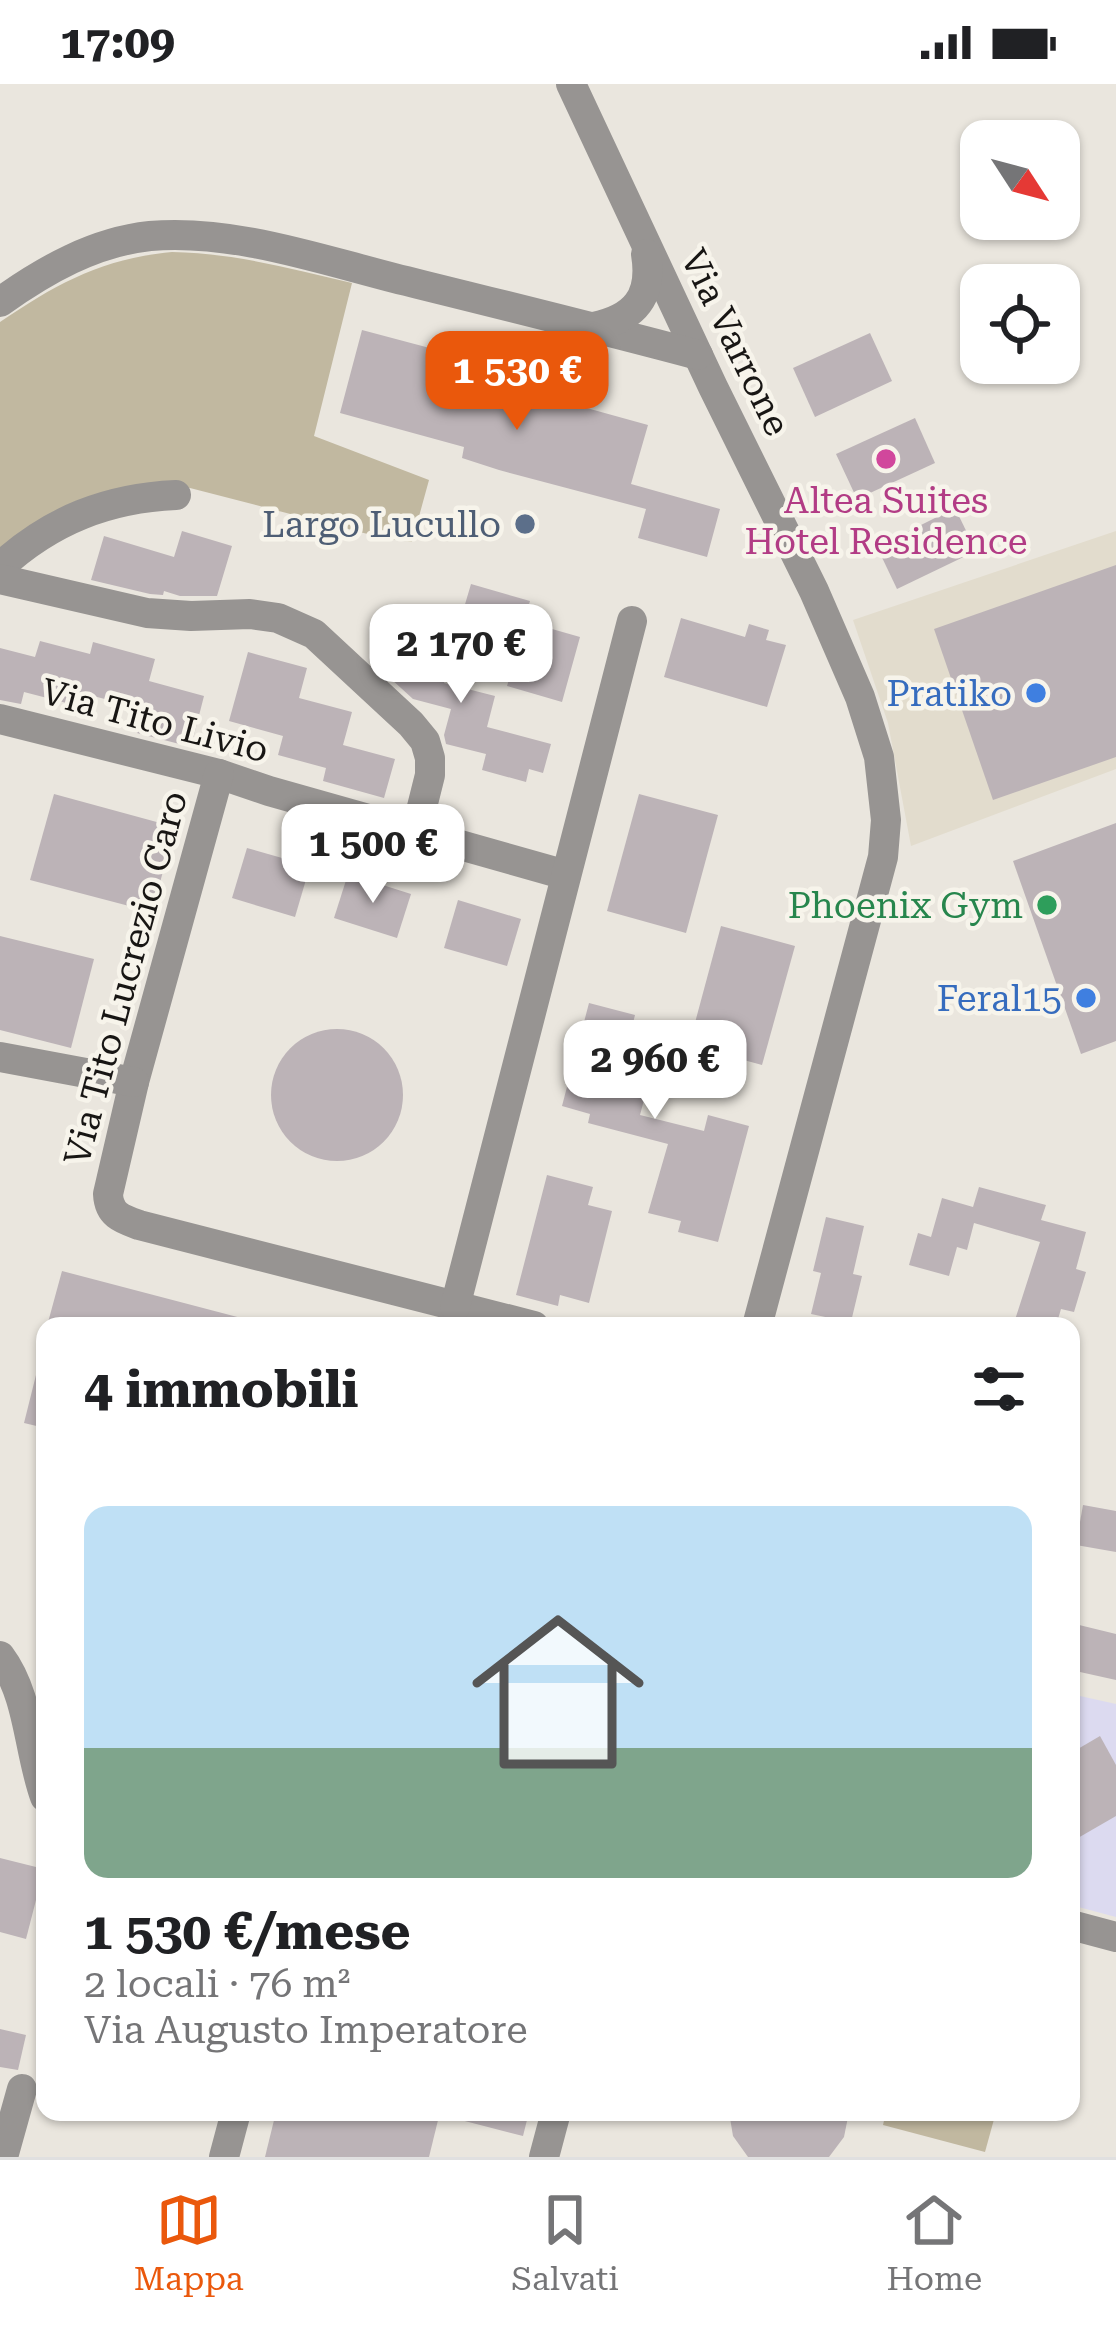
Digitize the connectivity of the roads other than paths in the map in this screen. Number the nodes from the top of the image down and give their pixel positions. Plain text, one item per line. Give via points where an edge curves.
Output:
1 (571, 84) edge
2 (645, 242) junction
3 (0, 302) edge
4 (594, 327) junction
5 (698, 355) junction
6 (176, 495) dead end
7 (0, 568) edge
8 (0, 579) edge
9 (632, 621) dead end
10 (0, 719) edge
11 (219, 774) junction
12 (416, 831) junction
13 (566, 874) junction
14 (0, 1057) edge
15 (134, 1082) junction
16 (455, 1307) junction
17 (497, 1317) edge
18 (760, 1317) edge
19 (0, 1656) edge
20 (36, 1768) edge
21 (1080, 1927) edge
22 (1116, 1937) edge
23 (22, 2089) dead end
24 (234, 2121) edge
25 (554, 2121) edge
26 (3, 2157) edge
27 (224, 2157) edge
28 (544, 2157) edge

1 - 2 street, Via Varrone
2 - 4 street via 648,280 640,302 624,318
2 - 5 street, Via Varrone
3 - 4 street via 99,248 192,236 295,253
4 - 5 street
5 - 18 street, Via Varrone via 851,675 885,802 883,857
6 - 7 street via 93,509
8 - 12 street via 147,613 268,616 314,634 424,741 430,775
9 - 13 street
10 - 11 street, Via Tito Livio
11 - 12 street, Via Tito Livio
11 - 15 street, Via Tito Lucrezio Caro
12 - 13 street, Via Tito Livio
13 - 16 street
14 - 15 street
15 - 16 street, Via Tito Lucrezio Caro via 110,1186 117,1216
16 - 17 street
19 - 20 street via 20,1693
21 - 22 street
23 - 26 street
24 - 27 street
25 - 28 street

